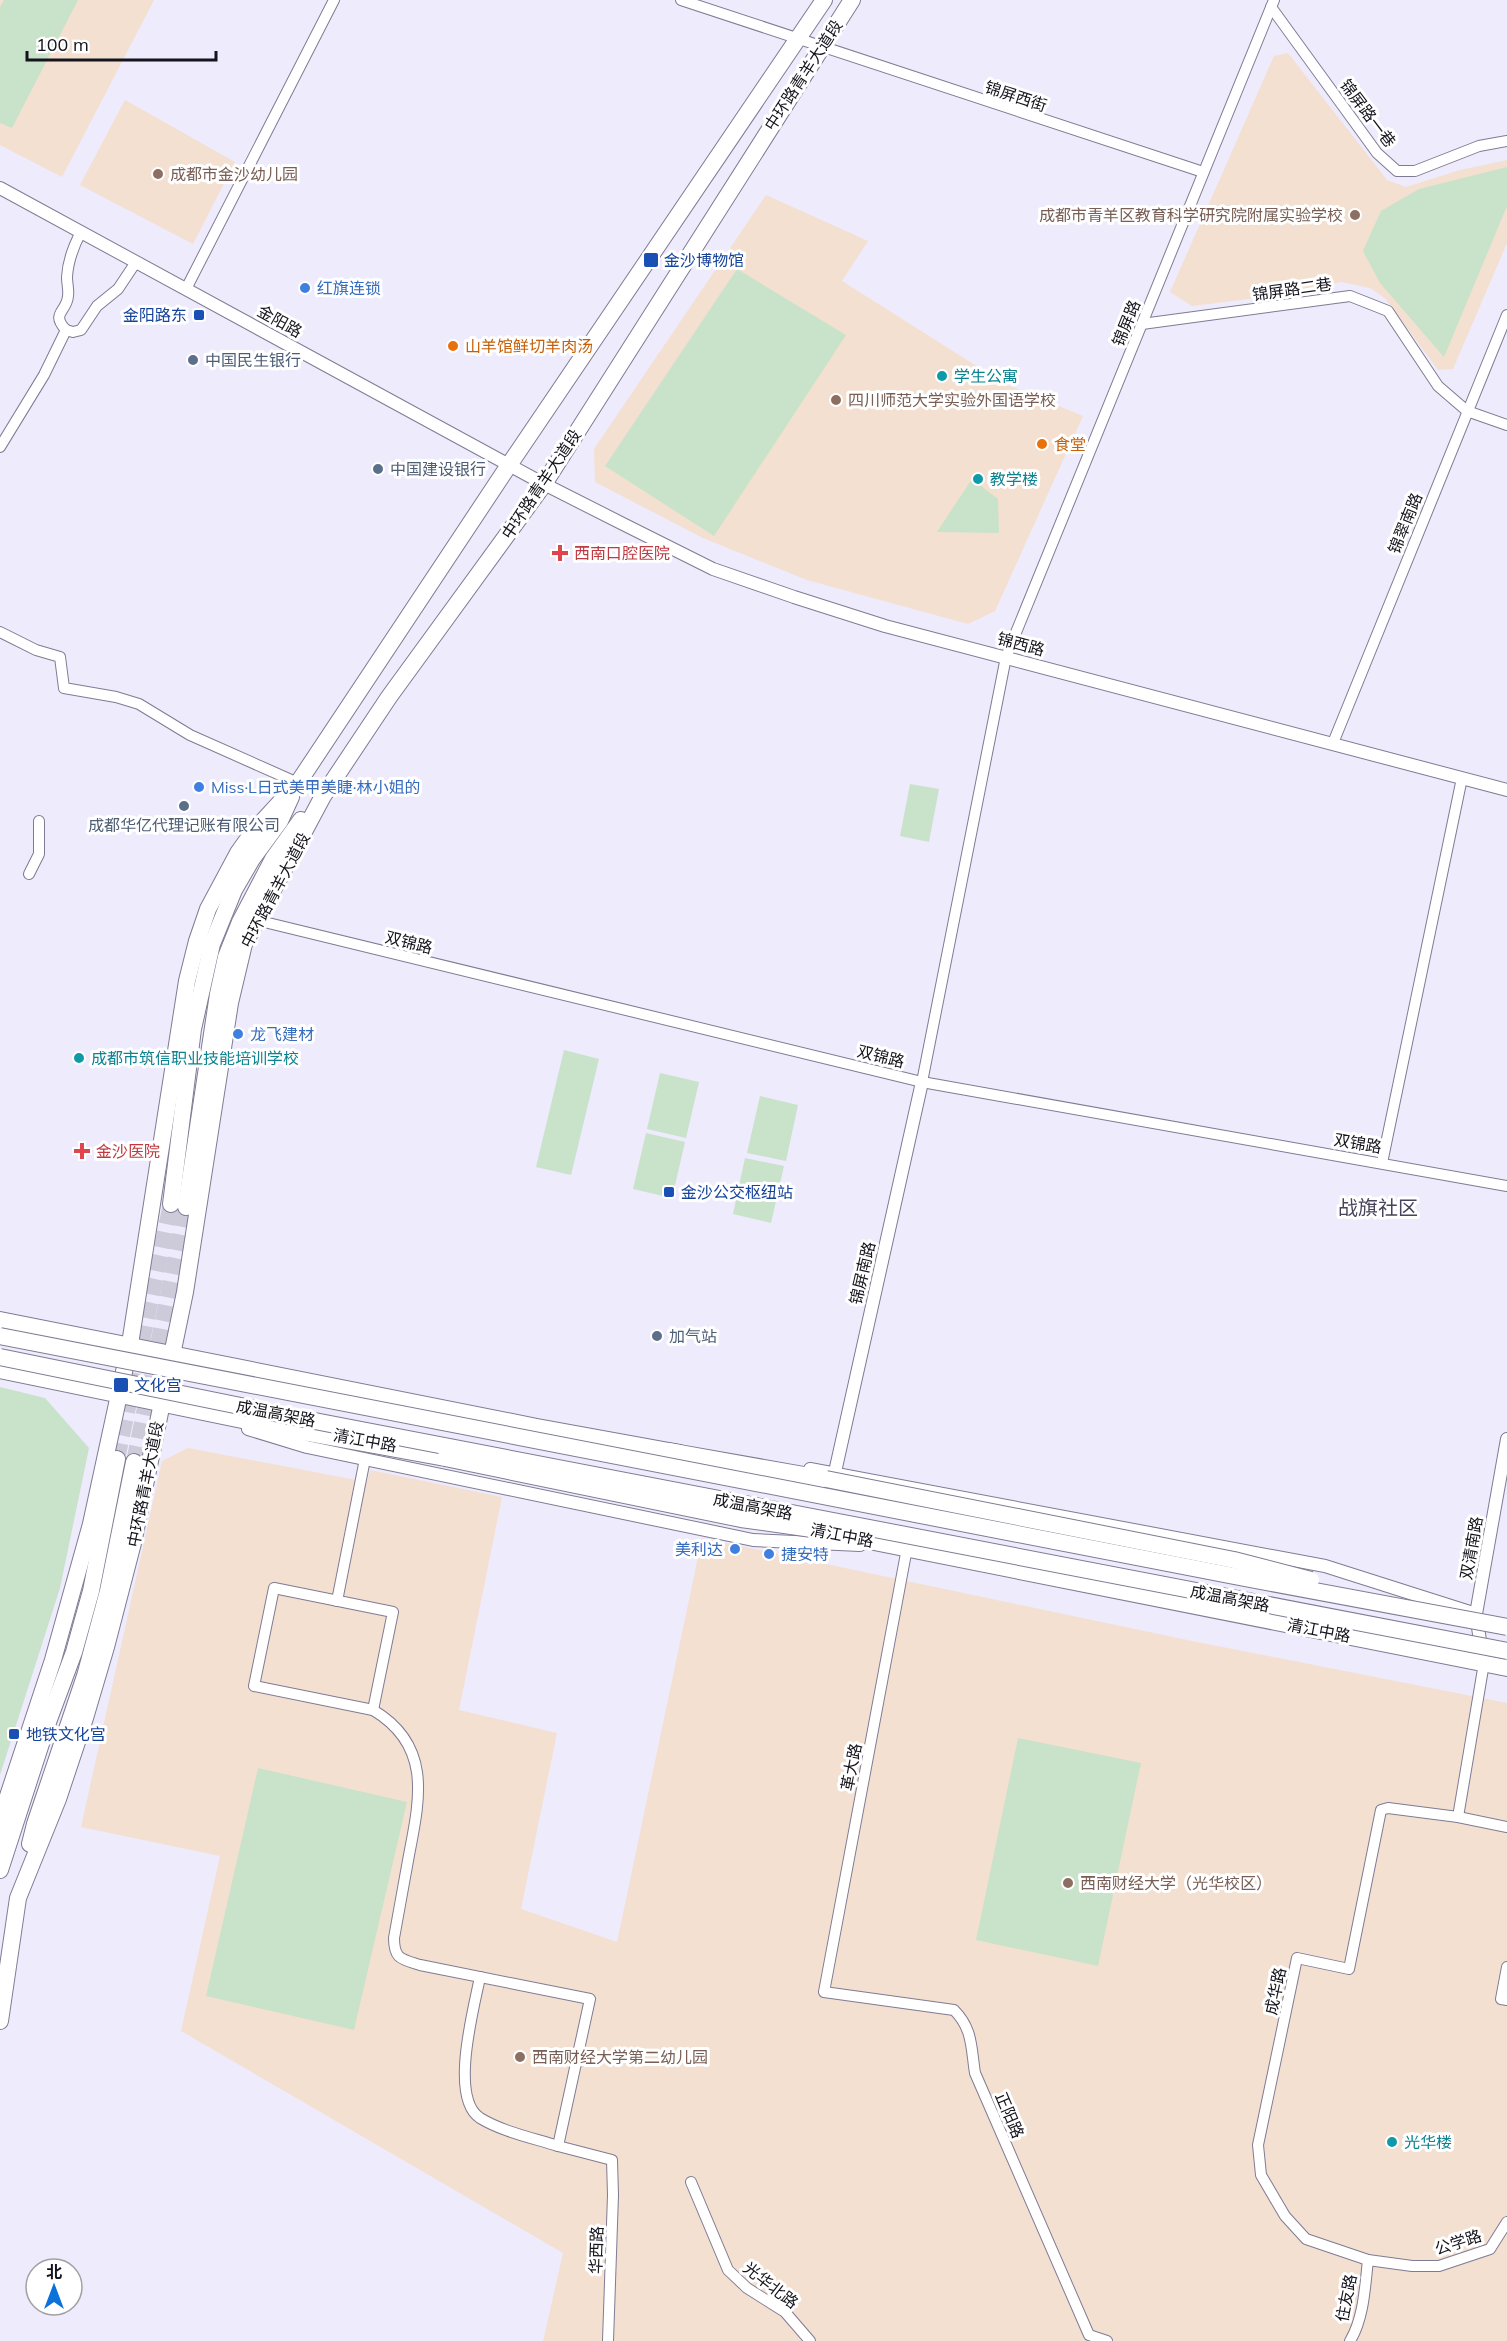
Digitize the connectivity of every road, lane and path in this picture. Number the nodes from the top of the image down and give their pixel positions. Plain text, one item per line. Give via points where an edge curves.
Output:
1 (334, 0) edge
2 (681, 0) edge
3 (824, 0) edge
4 (852, 0) edge
5 (1273, 3) edge
6 (798, 40) junction
7 (820, 48) junction
8 (1507, 141) edge
9 (1203, 172) junction
10 (0, 188) edge
11 (81, 232) junction
12 (136, 262) junction
13 (186, 289) junction
14 (1507, 315) edge
15 (1142, 324) junction
16 (66, 330) junction
17 (1467, 411) junction
18 (1507, 425) edge
19 (0, 447) edge
20 (510, 465) junction
21 (544, 484) junction
22 (0, 632) edge
23 (1006, 657) junction
24 (1333, 743) junction
25 (1462, 778) junction
26 (298, 783) junction
27 (1507, 790) edge
28 (323, 796) junction
29 (39, 821) dead end
30 (29, 874) dead end
31 (256, 920) junction
32 (922, 1082) junction
33 (1382, 1162) junction
34 (1507, 1186) edge
35 (0, 1320) edge
36 (0, 1336) edge
37 (130, 1344) junction
38 (172, 1353) junction
39 (0, 1358) edge
40 (0, 1370) edge
41 (118, 1395) junction
42 (161, 1404) junction
43 (187, 1409) junction
44 (253, 1423) junction
45 (1507, 1439) edge
46 (668, 1450) junction
47 (365, 1459) junction
48 (830, 1476) junction
49 (906, 1544) junction
50 (337, 1601) junction
51 (1419, 1609) junction
52 (1476, 1614) junction
53 (1507, 1620) edge
54 (1507, 1627) edge
55 (1507, 1651) edge
56 (1484, 1663) junction
57 (1507, 1668) edge
58 (373, 1710) junction
59 (1458, 1817) junction
60 (1507, 1827) edge
61 (0, 1851) edge
62 (0, 1870) edge
63 (18, 1898) junction
64 (1507, 1967) edge
65 (480, 1977) junction
66 (824, 1992) joint
67 (1507, 2000) edge
68 (1, 2012) edge
69 (558, 2146) junction
70 (691, 2182) dead end
71 (1507, 2222) edge
72 (1368, 2260) junction
73 (608, 2341) edge
74 (810, 2341) edge
75 (1107, 2341) edge
76 (1350, 2341) edge

1 - 13 street
2 - 6 street, 锦屏西街
3 - 6 main road, 中环路青羊大道段
4 - 7 main road, 中环路青羊大道段
5 - 8 street, 锦屏路一巷 via 1377,153 1397,171 1414,171 1479,146
5 - 9 street, 锦屏路
6 - 7 street, 锦屏西街
6 - 20 main road, 中环路青羊大道段
7 - 9 street, 锦屏西街
7 - 21 main road, 中环路青羊大道段
9 - 15 street, 锦屏路
10 - 11 street, 金阳路
11 - 12 street, 金阳路
11 - 16 street via 69,258 68,299 59,317
12 - 13 street, 金阳路
12 - 16 street via 81,330
13 - 20 street, 金阳路
14 - 17 street, 锦翠南路
15 - 17 street, 锦屏路二巷 via 1350,296 1388,311 1438,386
15 - 23 street, 锦屏路
16 - 19 street
17 - 18 street
17 - 24 street, 锦翠南路
20 - 21 street, 金阳路
20 - 26 main road, 中环路青羊大道段
21 - 23 street, 锦西路 via 713,568 885,626
21 - 28 main road, 中环路青羊大道段 via 389,697
22 - 26 street via 60,657 64,688 139,704 181,730
23 - 24 street, 锦西路
23 - 32 street, 锦屏路
24 - 25 street, 锦西路
25 - 27 street, 锦西路
25 - 33 street
26 - 28 main road via 280,821 234,890 212,944 193,1029 178,1206 226,957 273,860
26 - 37 main road, 中环路青羊大道段 via 238,853 197,941 187,981
28 - 31 main road, 中环路青羊大道段
29 - 30 street via 39,854
31 - 32 street, 双锦路
31 - 38 main road, 中环路青羊大道段 via 244,944 230,1003 187,1281
32 - 33 street, 双锦路
32 - 48 street, 锦屏南路
33 - 34 street, 双锦路
35 - 37 main road
36 - 51 main road, 成温高架路, bridge
37 - 38 main road
37 - 41 main road, 中环路青羊大道段
38 - 42 main road, 中环路青羊大道段
38 - 46 main road
39 - 49 main road, 成温高架路, bridge
40 - 41 main road, 清江中路
41 - 42 main road, 清江中路
41 - 61 main road, 中环路青羊大道段 via 91,1524 66,1615 7,1799
42 - 43 main road, 清江中路
42 - 63 main road, 中环路青羊大道段 via 133,1543 106,1647 58,1799
43 - 44 main road, 清江中路
43 - 47 street via 307,1447
44 - 49 main road, 清江中路 via 353,1437
44 - 49 main road, bridge via 741,1519
45 - 52 street, 双清南路
46 - 48 main road
46 - 52 main road via 832,1491
47 - 49 street via 753,1540
47 - 50 street
48 - 51 main road, bridge via 1234,1560
48 - 52 street via 1325,1566
49 - 55 main road, 成温高架路, bridge
49 - 56 main road, 清江中路
49 - 66 street, 革大路
50 - 58 street via 393,1612
50 - 58 street via 274,1588 254,1686
51 - 54 main road, 成温高架路, bridge
52 - 53 main road
52 - 56 street, 双清南路
56 - 57 main road, 清江中路
56 - 59 street
58 - 65 street via 389,1719 405,1740 416,1761 420,1788 394,1951 401,1959
59 - 60 street
59 - 72 street, 成华路 via 1382,1810 1349,1969 1297,1958 1258,2145 1261,2175 1285,2216 1306,2239
62 - 63 main road via 74,1652 125,1460 108,1591 35,1824
63 - 68 main road, 中环路青羊大道段
64 - 67 street via 1501,1999
65 - 69 street via 466,2057 470,2109 496,2125
65 - 69 street via 590,1999
66 - 75 street, 正阳路 via 954,2010 964,2020 975,2073 1089,2335
69 - 73 street, 华西路 via 612,2160
70 - 74 street, 光华北路 via 728,2270 747,2288 785,2312
71 - 72 street, 公学路 via 1491,2249 1439,2266
72 - 76 street, 住友路 via 1364,2295

